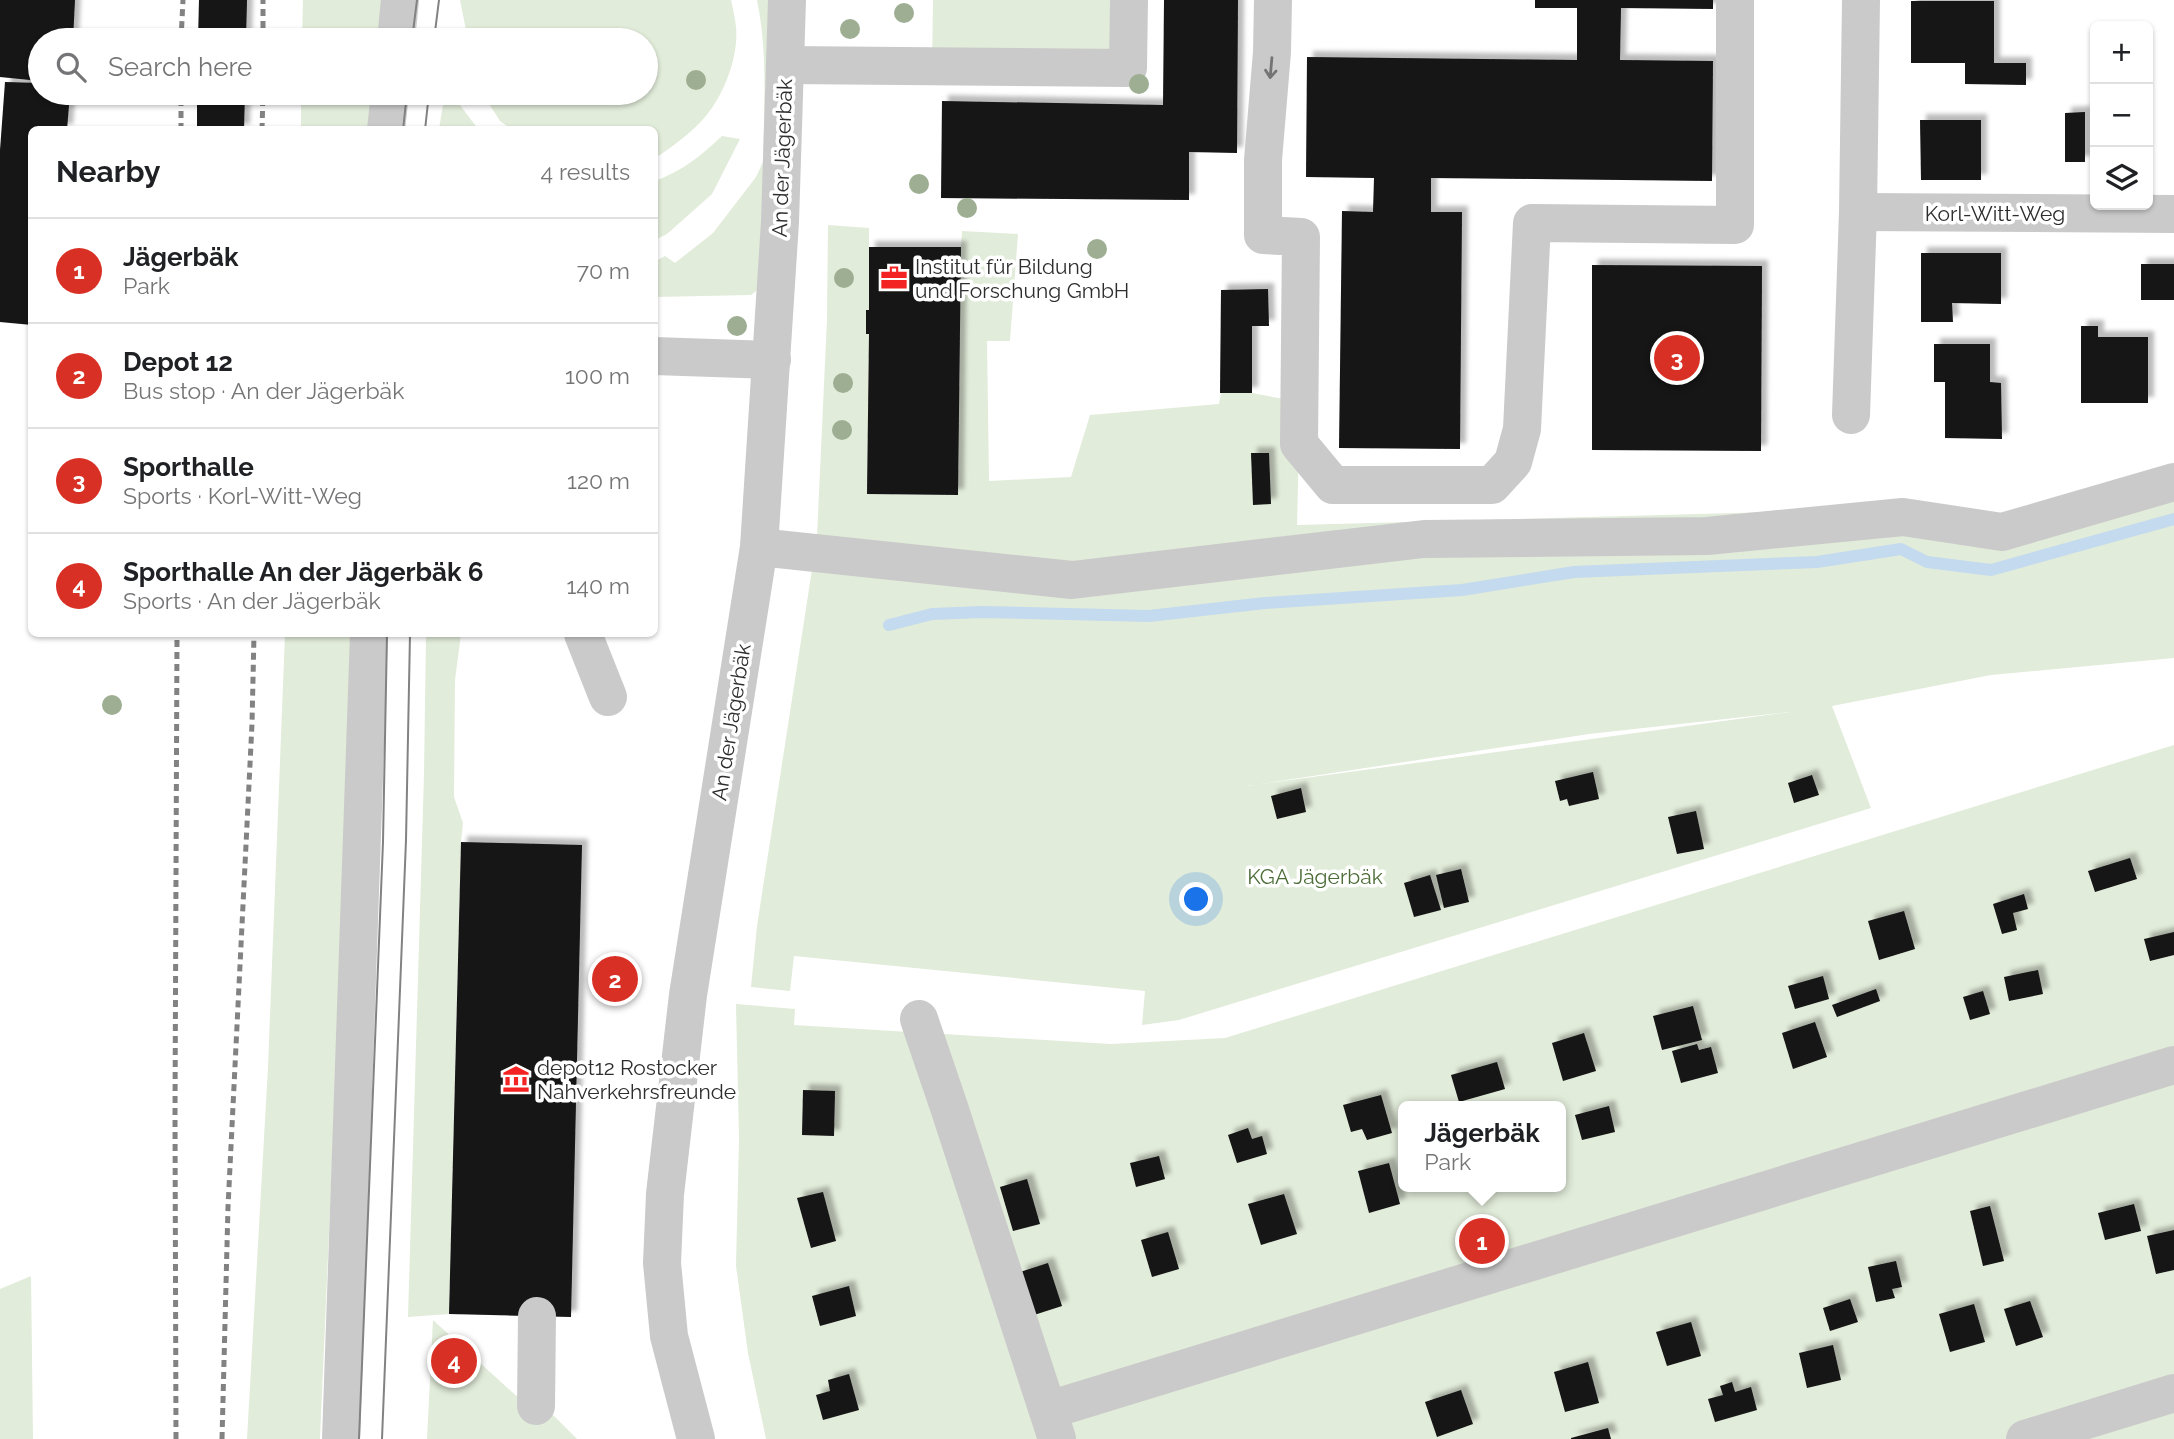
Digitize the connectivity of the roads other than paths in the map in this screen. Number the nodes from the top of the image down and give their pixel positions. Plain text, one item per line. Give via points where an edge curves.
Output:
1 (400, 0) edge
2 (787, 0) edge
3 (1129, 0) edge
4 (1272, 0) edge
5 (1735, 0) edge
6 (1861, 0) edge
7 (397, 28) edge
8 (786, 65) junction
9 (389, 105) edge
10 (386, 126) edge
11 (1858, 212) junction
12 (2174, 214) edge
13 (658, 356) edge
14 (772, 360) junction
15 (1851, 415) dead end
16 (2174, 482) edge
17 (759, 547) junction
18 (369, 637) edge
19 (584, 637) edge
20 (608, 697) dead end
21 (919, 1019) dead end
22 (2174, 1065) edge
23 (537, 1316) dead end
24 (2174, 1393) edge
25 (536, 1406) dead end
26 (1053, 1425) edge
27 (341, 1439) edge
28 (696, 1439) edge
29 (2025, 1439) edge

1 - 7 street
2 - 8 street, An der Jägerbäk
3 - 8 street via 1128,68
4 -> 5 street via 1263,235 1301,237 1299,444 1333,485 1492,485 1513,462 1522,429 1532,223 1735,225
6 - 11 street
8 - 14 street, An der Jägerbäk
9 - 10 street
11 - 12 street, Korl-Witt-Weg
11 - 15 street
13 - 14 street
14 - 17 street, An der Jägerbäk
16 - 17 street via 2002,532 1903,517 1707,536 1424,539 1072,580
17 - 28 street, An der Jägerbäk via 688,995 665,1194 662,1263 669,1336
18 - 27 street
19 - 20 street
21 - 26 street
22 - 26 street
23 - 25 street
24 - 29 street

